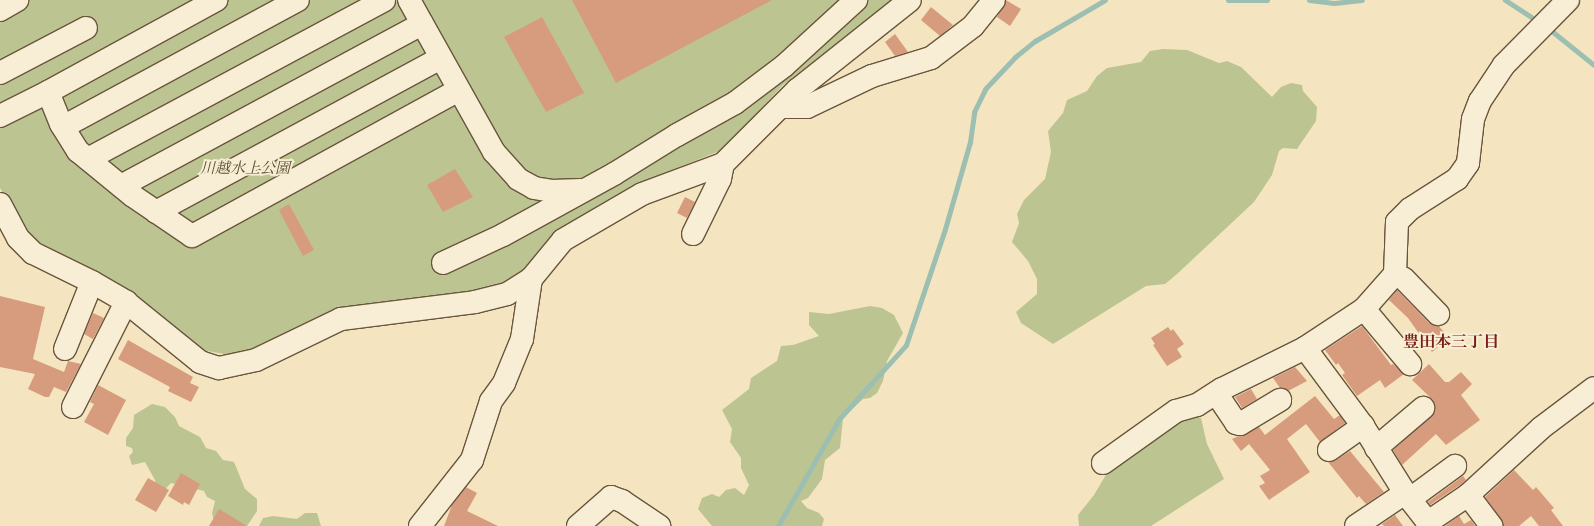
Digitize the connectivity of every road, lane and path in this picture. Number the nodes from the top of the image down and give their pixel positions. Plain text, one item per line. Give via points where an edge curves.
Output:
1 (17, 0) edge
2 (216, 0) edge
3 (298, 0) edge
4 (384, 0) edge
5 (409, 0) edge
6 (856, 0) edge
7 (910, 0) edge
8 (994, 0) edge
9 (1568, 0) edge
10 (0, 10) edge
11 (422, 24) junction
12 (86, 28) dead end
13 (441, 58) junction
14 (0, 73) edge
15 (459, 90) junction
16 (48, 92) junction
17 (782, 107) junction
18 (0, 116) edge
19 (63, 127) junction
20 (88, 159) junction
21 (723, 164) junction
22 (121, 186) junction
23 (586, 190) junction
24 (0, 204) edge
25 (156, 212) junction
26 (693, 234) dead end
27 (443, 263) dead end
28 (1395, 274) junction
29 (531, 279) junction
30 (92, 282) junction
31 (126, 302) junction
32 (1364, 309) junction
33 (1438, 314) dead end
34 (1305, 348) junction
35 (65, 349) dead end
36 (1410, 364) dead end
37 (1594, 388) edge
38 (1216, 393) junction
39 (1280, 400) dead end
40 (73, 407) dead end
41 (1423, 408) dead end
42 (1363, 426) junction
43 (1376, 448) junction
44 (1329, 450) dead end
45 (1103, 463) dead end
46 (1455, 466) dead end
47 (1468, 495) junction
48 (1408, 496) junction
49 (420, 526) edge
50 (578, 526) edge
51 (659, 526) edge
52 (1356, 526) edge
53 (1491, 526) edge

1 - 10 street
2 - 16 street
3 - 19 street
4 - 20 street
5 - 11 street
6 - 23 street via 784,66 735,103
7 - 17 street via 797,90
8 - 17 street via 973,26 931,58 872,76 807,107
9 - 28 street via 1504,65 1480,101 1473,119 1468,163 1457,179 1410,209 1397,222
11 - 13 street
11 - 22 street
12 - 14 street
13 - 15 street
13 - 25 street
15 - 23 street via 494,152 518,179 534,188 552,191
15 - 25 street via 192,236
16 - 18 street
16 - 19 street
17 - 21 street
19 - 20 street via 78,151
20 - 22 street
21 - 26 street via 720,179
21 - 29 street via 642,194 563,240
22 - 25 street
23 - 27 street via 503,235
24 - 30 street via 18,238 33,253
28 - 32 street
28 - 33 street via 1404,279
29 - 31 street via 507,294 475,302 341,319 256,360 219,368 200,362
29 - 49 street via 522,339 504,383 491,401 472,460
30 - 31 street
30 - 35 street
31 - 40 street
32 - 34 street
32 - 36 street
34 - 38 street
34 - 42 street
37 - 47 street via 1541,428
38 - 39 street via 1236,423 1240,424
38 - 45 street via 1197,405 1176,411
41 - 43 street
42 - 43 street
42 - 44 street
43 - 48 street
46 - 48 street
47 - 48 street via 1431,520 1426,520
47 - 53 street
48 - 52 street
50 - 51 street via 611,497 622,501

